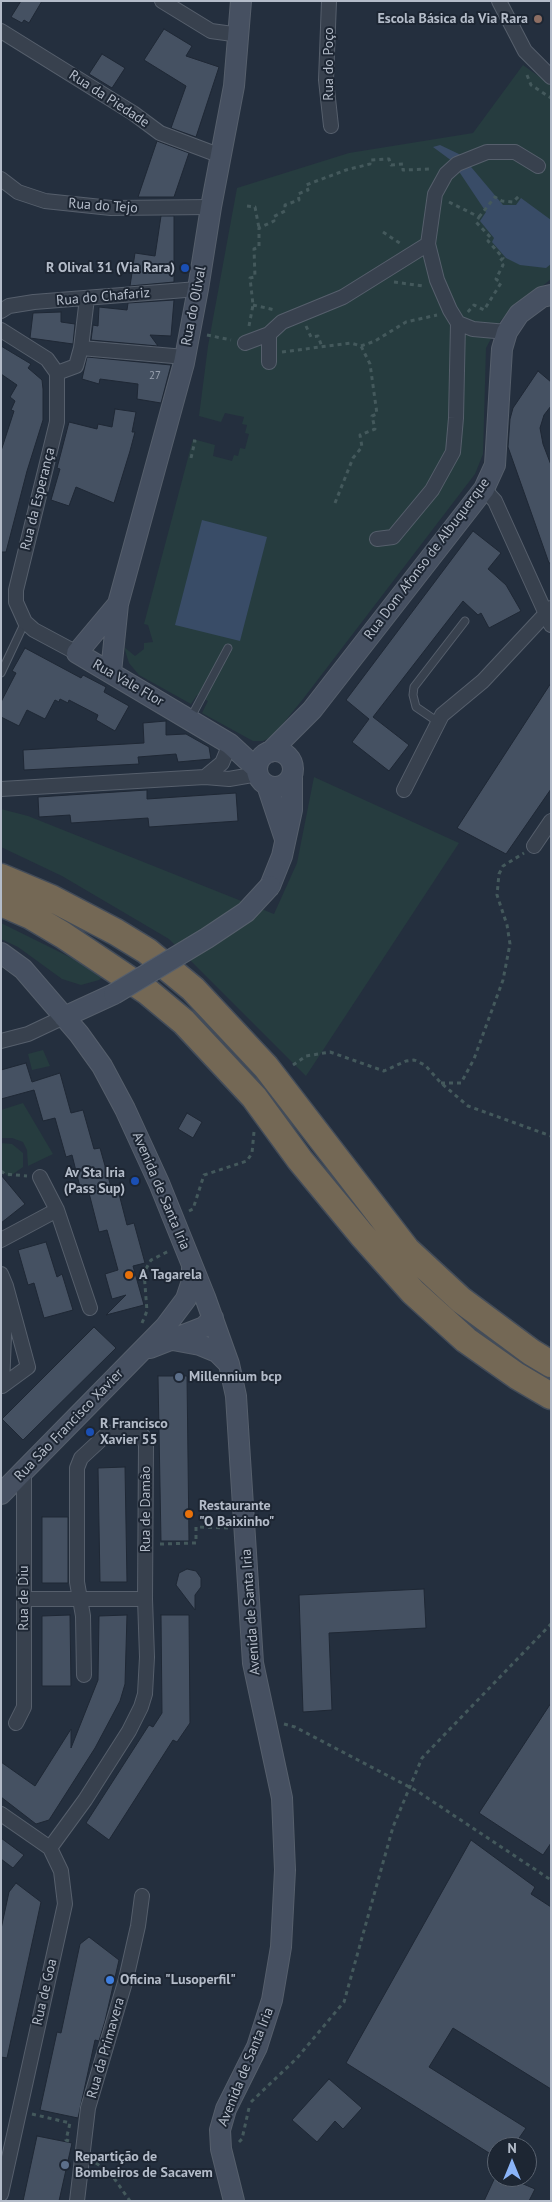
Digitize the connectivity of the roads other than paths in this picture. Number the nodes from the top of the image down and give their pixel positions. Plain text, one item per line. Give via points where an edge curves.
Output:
1 (162, 1) edge
2 (241, 1) edge
3 (329, 1) edge
4 (499, 1) edge
5 (1, 31) edge
6 (240, 35) junction
7 (551, 77) edge
8 (331, 126) dead end
9 (221, 156) junction
10 (538, 166) dead end
11 (1, 179) edge
12 (211, 207) junction
13 (428, 244) junction
14 (198, 289) junction
15 (551, 295) edge
16 (87, 298) junction
17 (5, 309) edge
18 (458, 323) junction
19 (1, 330) edge
20 (507, 332) junction
21 (269, 334) junction
22 (245, 343) road end
23 (81, 348) junction
24 (185, 357) junction
25 (269, 358) road end
26 (57, 373) junction
27 (484, 489) junction
28 (378, 539) dead end
29 (118, 604) junction
30 (549, 616) edge
31 (465, 621) dead end
32 (26, 622) junction
33 (228, 648) dead end
34 (77, 653) junction
35 (111, 672) junction
36 (1, 673) edge
37 (312, 710) junction
38 (190, 719) junction
39 (438, 722) junction
40 (230, 744) junction
41 (263, 767) junction
42 (292, 771) junction
43 (205, 777) junction
44 (1, 788) edge
45 (404, 790) dead end
46 (551, 821) edge
47 (285, 839) junction
48 (534, 846) road end
49 (1, 877) edge
50 (1, 903) edge
51 (1, 954) edge
52 (64, 1016) junction
53 (1, 1041) edge
54 (40, 1177) road end
55 (57, 1210) junction
56 (1, 1240) edge
57 (192, 1266) junction
58 (4, 1280) edge
59 (90, 1308) dead end
60 (212, 1318) junction
61 (166, 1334) junction
62 (541, 1358) edge
63 (229, 1364) junction
64 (551, 1396) edge
65 (24, 1471) junction
66 (1, 1494) edge
67 (24, 1599) junction
68 (78, 1599) junction
69 (145, 1599) junction
70 (84, 1675) dead end
71 (16, 1723) dead end
72 (1, 1814) edge
73 (50, 1848) junction
74 (142, 1896) dead end
75 (1, 2194) edge
76 (77, 2201) edge
77 (234, 2201) edge

1 - 6 street via 211,31
2 - 6 main road, Rua do Olival
3 - 8 street, Rua do Poço via 326,80
4 - 7 street via 525,51
5 - 9 street, Rua da Piedade via 132,112 160,133
6 - 9 main road, Rua do Olival
9 - 12 main road, Rua do Olival
10 - 13 street via 515,152 487,152 457,164 446,174 435,194
11 - 12 street, Rua do Tejo via 18,192 45,201 119,208
12 - 14 main road, Rua do Olival
13 - 18 street via 440,288
13 - 21 street via 343,297 282,322
14 - 16 street, Rua do Chafariz
14 - 24 main road, Rua do Olival
15 - 20 main road, Rua Dom Afonso de Albuquerque via 542,297 519,314
16 - 17 street, Rua do Chafariz
16 - 23 street
18 - 20 street via 473,329
18 - 28 street via 453,452 432,490 393,537
19 - 26 street via 47,359
20 - 27 main road, Rua Dom Afonso de Albuquerque via 502,349 495,465
21 - 22 street
21 - 25 street
23 - 24 street
23 - 26 street via 76,366
24 - 29 main road, Rua do Olival
26 - 32 street, Rua da Esperança via 57,422 16,590 16,602
27 - 30 street via 495,501
27 - 37 main road, Rua Dom Afonso de Albuquerque
29 - 34 main road, Rua do Olival
29 - 35 main road, Rua do Olival
30 - 39 street
31 - 39 lane via 414,686 416,707
32 - 34 street, Rua Vale Flor via 34,630
32 - 36 lane
33 - 38 lane
34 - 35 main road, Rua Vale Flor
35 - 38 main road, Rua Vale Flor
37 - 41 main road, Rua Dom Afonso de Albuquerque
37 - 42 main road, Rua Dom Afonso de Albuquerque
38 - 40 main road, Rua Vale Flor
39 - 45 street
40 - 41 main road, Rua Vale Flor
40 - 43 street via 222,763
41 - 42 main road via 276,751 287,755
41 - 42 main road via 272,787 284,786
41 - 43 street via 229,779
41 - 47 main road
42 - 47 main road, Rua Dom Afonso de Albuquerque via 292,810
43 - 44 street
46 - 48 street
47 - 52 main road, Rua Dom Afonso de Albuquerque, bridge via 277,873 270,886 246,912 114,994
49 - 62 highway via 51,898 116,932 147,951 194,989 266,1067 406,1250 461,1300
50 - 64 highway via 63,935 141,987 184,1022 254,1097 300,1160 413,1292 466,1340
51 - 52 main road, Avenida de Santa Iria via 24,970
52 - 53 street via 28,1034
52 - 57 main road, Avenida de Santa Iria via 94,1054 125,1109
54 - 55 street
55 - 56 street
55 - 59 street
57 - 60 main road, Avenida de Santa Iria
57 - 61 main road, Rua São Francisco Xavier via 192,1281 186,1299
58 - 58 street via 2,1346 2,1386 28,1368
60 - 61 main road, Rua São Francisco Xavier via 191,1316
60 - 63 main road, Avenida de Santa Iria
61 - 63 main road via 200,1344
61 - 65 main road, Rua São Francisco Xavier via 136,1355
63 - 77 main road, Avenida de Santa Iria via 238,1411 253,1663 282,1798 284,1908 278,1974 272,2000 257,2047 222,2122 222,2156
65 - 66 main road, Rua São Francisco Xavier
65 - 67 street, Rua de Diu
67 - 68 street
67 - 71 street, Rua de Diu via 24,1707
68 - 69 street
68 - 69 street, Rua de Damão via 77,1468 81,1458 106,1434 114,1431 138,1432 146,1445
68 - 70 street, Rua de Damão via 83,1616
69 - 73 street, Rua de Damão via 147,1657 141,1707 90,1792
72 - 73 street, Rua de Goa
73 - 75 street, Rua de Goa via 61,1871 65,1904
74 - 76 street, Rua da Primavera via 126,1980 88,2108

